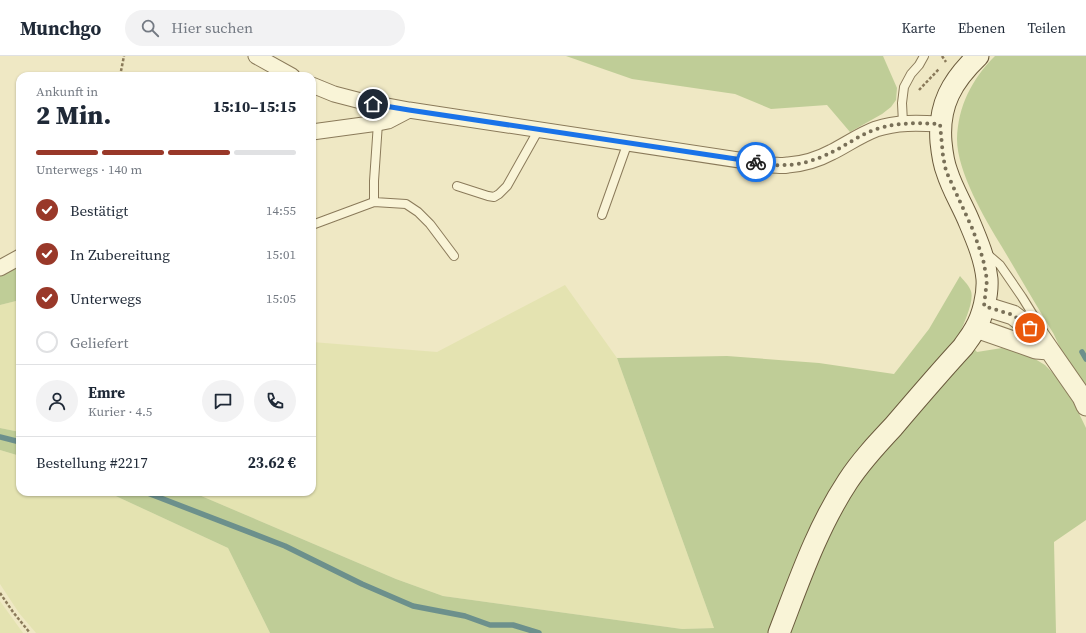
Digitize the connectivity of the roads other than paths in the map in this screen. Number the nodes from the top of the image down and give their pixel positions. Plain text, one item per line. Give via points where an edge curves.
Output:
1 (256, 56) edge
2 (924, 56) edge
3 (978, 56) edge
4 (285, 72) edge
5 (316, 87) edge
6 (409, 110) junction
7 (378, 123) junction
8 (903, 123) junction
9 (940, 124) junction
10 (539, 129) junction
11 (316, 131) edge
12 (628, 142) junction
13 (457, 186) dead end
14 (374, 202) junction
15 (602, 215) dead end
16 (316, 224) edge
17 (980, 248) junction
18 (454, 256) dead end
19 (16, 259) edge
20 (0, 268) edge
21 (984, 306) junction
22 (976, 328) junction
23 (1052, 354) junction
24 (1086, 406) edge
25 (779, 633) edge

1 - 4 street
2 - 8 lane via 904,87
3 - 9 main road via 950,90 944,103
5 - 6 street via 361,102
6 - 7 street via 388,121
6 - 10 street
7 - 11 street
7 - 14 lane
8 - 9 street
8 - 12 street via 875,130 816,159 787,165 772,165
9 - 17 main road via 946,171
10 - 12 street
10 - 13 lane via 507,186 499,194 494,197 488,196
12 - 15 lane
14 - 16 lane
14 - 18 lane via 406,204 418,212
17 - 21 main road via 987,280
17 - 23 lane via 1000,265 1017,290 1053,346
19 - 20 street
21 - 22 main road
21 - 23 street via 1013,315 1039,335
22 - 23 street
22 - 25 main road via 848,480 816,538
23 - 24 street

